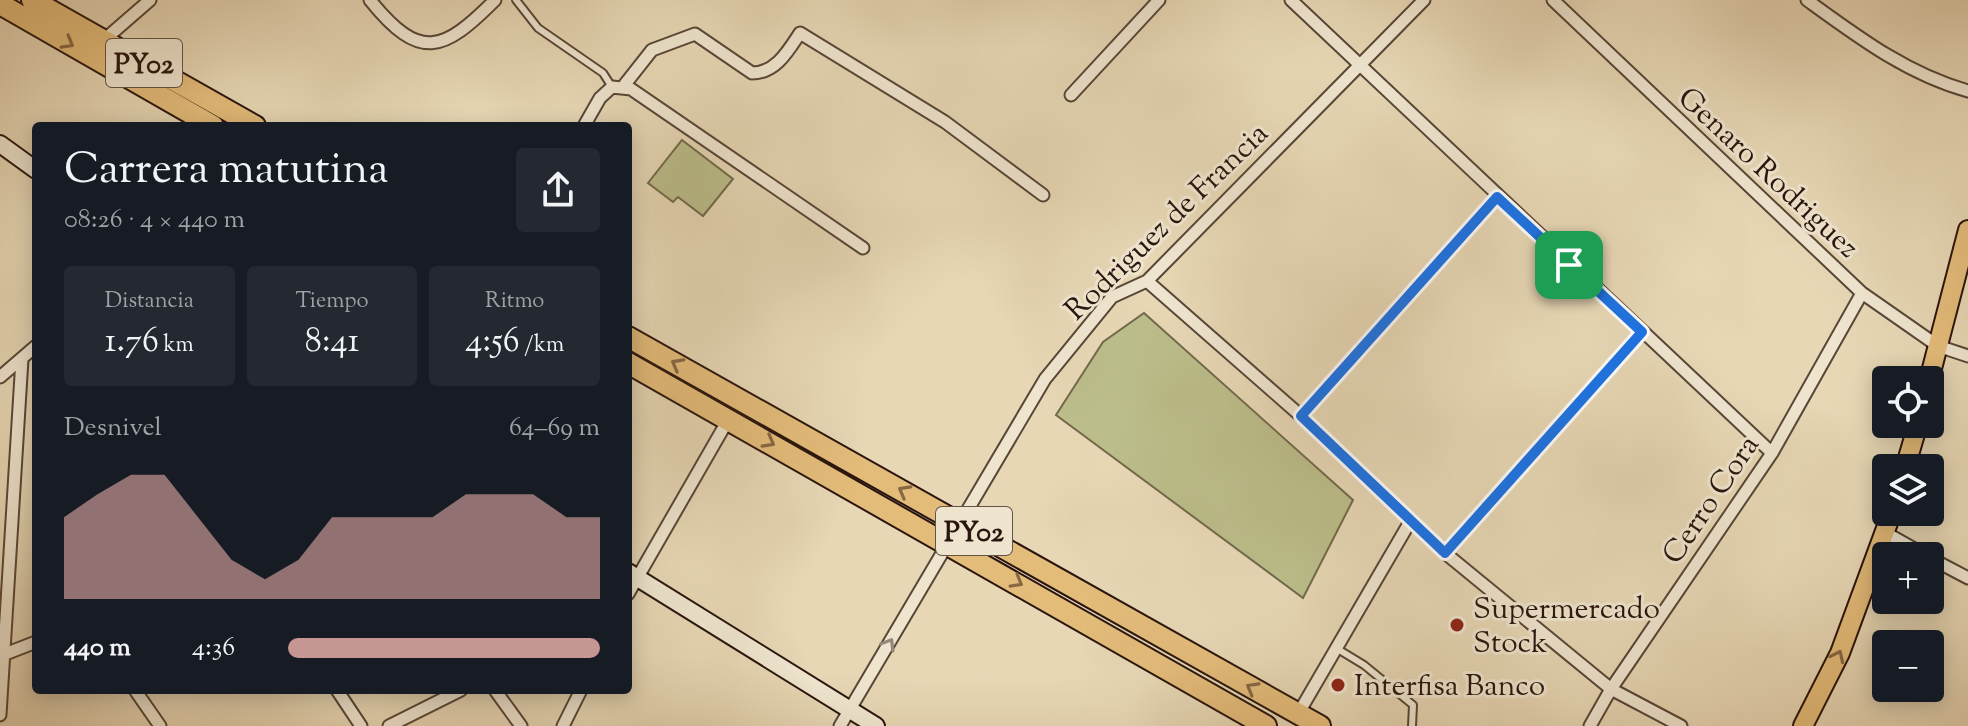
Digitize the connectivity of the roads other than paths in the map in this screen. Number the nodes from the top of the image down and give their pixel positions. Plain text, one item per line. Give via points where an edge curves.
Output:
1 (32, 0) edge
2 (150, 0) edge
3 (370, 0) edge
4 (495, 0) edge
5 (516, 0) edge
6 (1159, 0) edge
7 (1291, 0) edge
8 (1424, 0) edge
9 (1553, 0) edge
10 (1807, 0) edge
11 (0, 4) edge
12 (104, 40) junction
13 (1361, 65) junction
14 (617, 87) junction
15 (1968, 91) edge
16 (1071, 95) dead end
17 (206, 122) edge
18 (248, 122) edge
19 (586, 122) edge
20 (0, 144) edge
21 (32, 167) edge
22 (1043, 195) dead end
23 (1497, 197) junction
24 (1968, 230) edge
25 (863, 248) dead end
26 (1147, 281) junction
27 (1862, 293) junction
28 (1642, 332) junction
29 (632, 339) edge
30 (1938, 346) junction
31 (32, 350) edge
32 (1968, 356) edge
33 (22, 359) junction
34 (632, 365) edge
35 (1933, 366) edge
36 (0, 377) edge
37 (1301, 416) junction
38 (728, 420) junction
39 (1772, 453) junction
40 (1411, 520) junction
41 (960, 522) junction
42 (1888, 526) edge
43 (1886, 533) junction
44 (1902, 542) edge
45 (949, 543) junction
46 (1445, 553) junction
47 (1944, 565) edge
48 (632, 574) edge
49 (1968, 578) edge
50 (32, 644) edge
51 (1336, 648) junction
52 (2, 655) edge
53 (1611, 689) junction
54 (138, 694) edge
55 (340, 694) edge
56 (453, 694) edge
57 (498, 694) edge
58 (579, 694) edge
59 (850, 711) junction
60 (0, 715) edge
61 (1294, 720) edge
62 (160, 726) edge
63 (361, 726) edge
64 (389, 726) edge
65 (521, 726) edge
66 (563, 726) edge
67 (840, 726) edge
68 (876, 726) edge
69 (1266, 726) edge
70 (1320, 726) edge
71 (1412, 726) edge
72 (1590, 726) edge
73 (1681, 726) edge
74 (1803, 726) edge

1 - 12 highway, PY02
2 - 12 street
3 - 4 street via 390,25 426,45 446,42
5 - 14 lane via 538,28
6 - 16 street
7 - 13 street
8 - 13 street, Rodriguez de Francia
9 - 27 street, Genaro Rodriguez
10 - 15 street via 1930,81
11 -> 17 highway, PY02
12 - 18 highway, PY02
13 - 23 street
13 - 26 street, Rodriguez de Francia
14 - 19 street via 600,98
14 - 22 street via 652,50 695,34 752,73 761,73 782,60 800,33 945,122
14 - 25 street via 646,98
20 - 21 street
23 - 28 street
23 - 37 street
24 - 30 main road
26 - 37 street
26 - 41 street, Rodriguez de Francia via 1112,297 1045,379
27 - 30 street, Genaro Rodriguez
27 - 39 street, Cerro Cora
28 - 39 street
28 - 46 street
41 -> 29 highway, PY02
30 - 32 street, Genaro Rodriguez
30 - 35 main road
31 - 33 street
33 - 36 street
33 - 52 street
34 - 38 highway, PY02
37 - 40 street
38 -> 45 highway, PY02
38 - 48 street
39 - 53 street, Cerro Cora
40 - 46 street
40 - 51 street
41 - 45 street, Rodriguez de Francia
61 -> 41 highway, PY02
42 - 43 main road
43 - 44 street
74 -> 43 main road via 1840,653
59 -> 45 street, Rodriguez de Francia
45 -> 69 highway, PY02
46 - 53 street
47 - 49 street
48 - 59 street
50 - 52 street
51 - 61 street
51 - 71 lane via 1413,705
52 - 60 street
53 - 72 street, Cerro Cora
53 - 73 street
54 - 62 street
55 - 63 street
56 - 64 street
57 - 65 street
58 - 66 street
59 - 67 street, Rodriguez de Francia
59 - 68 street
61 - 70 highway, PY02

